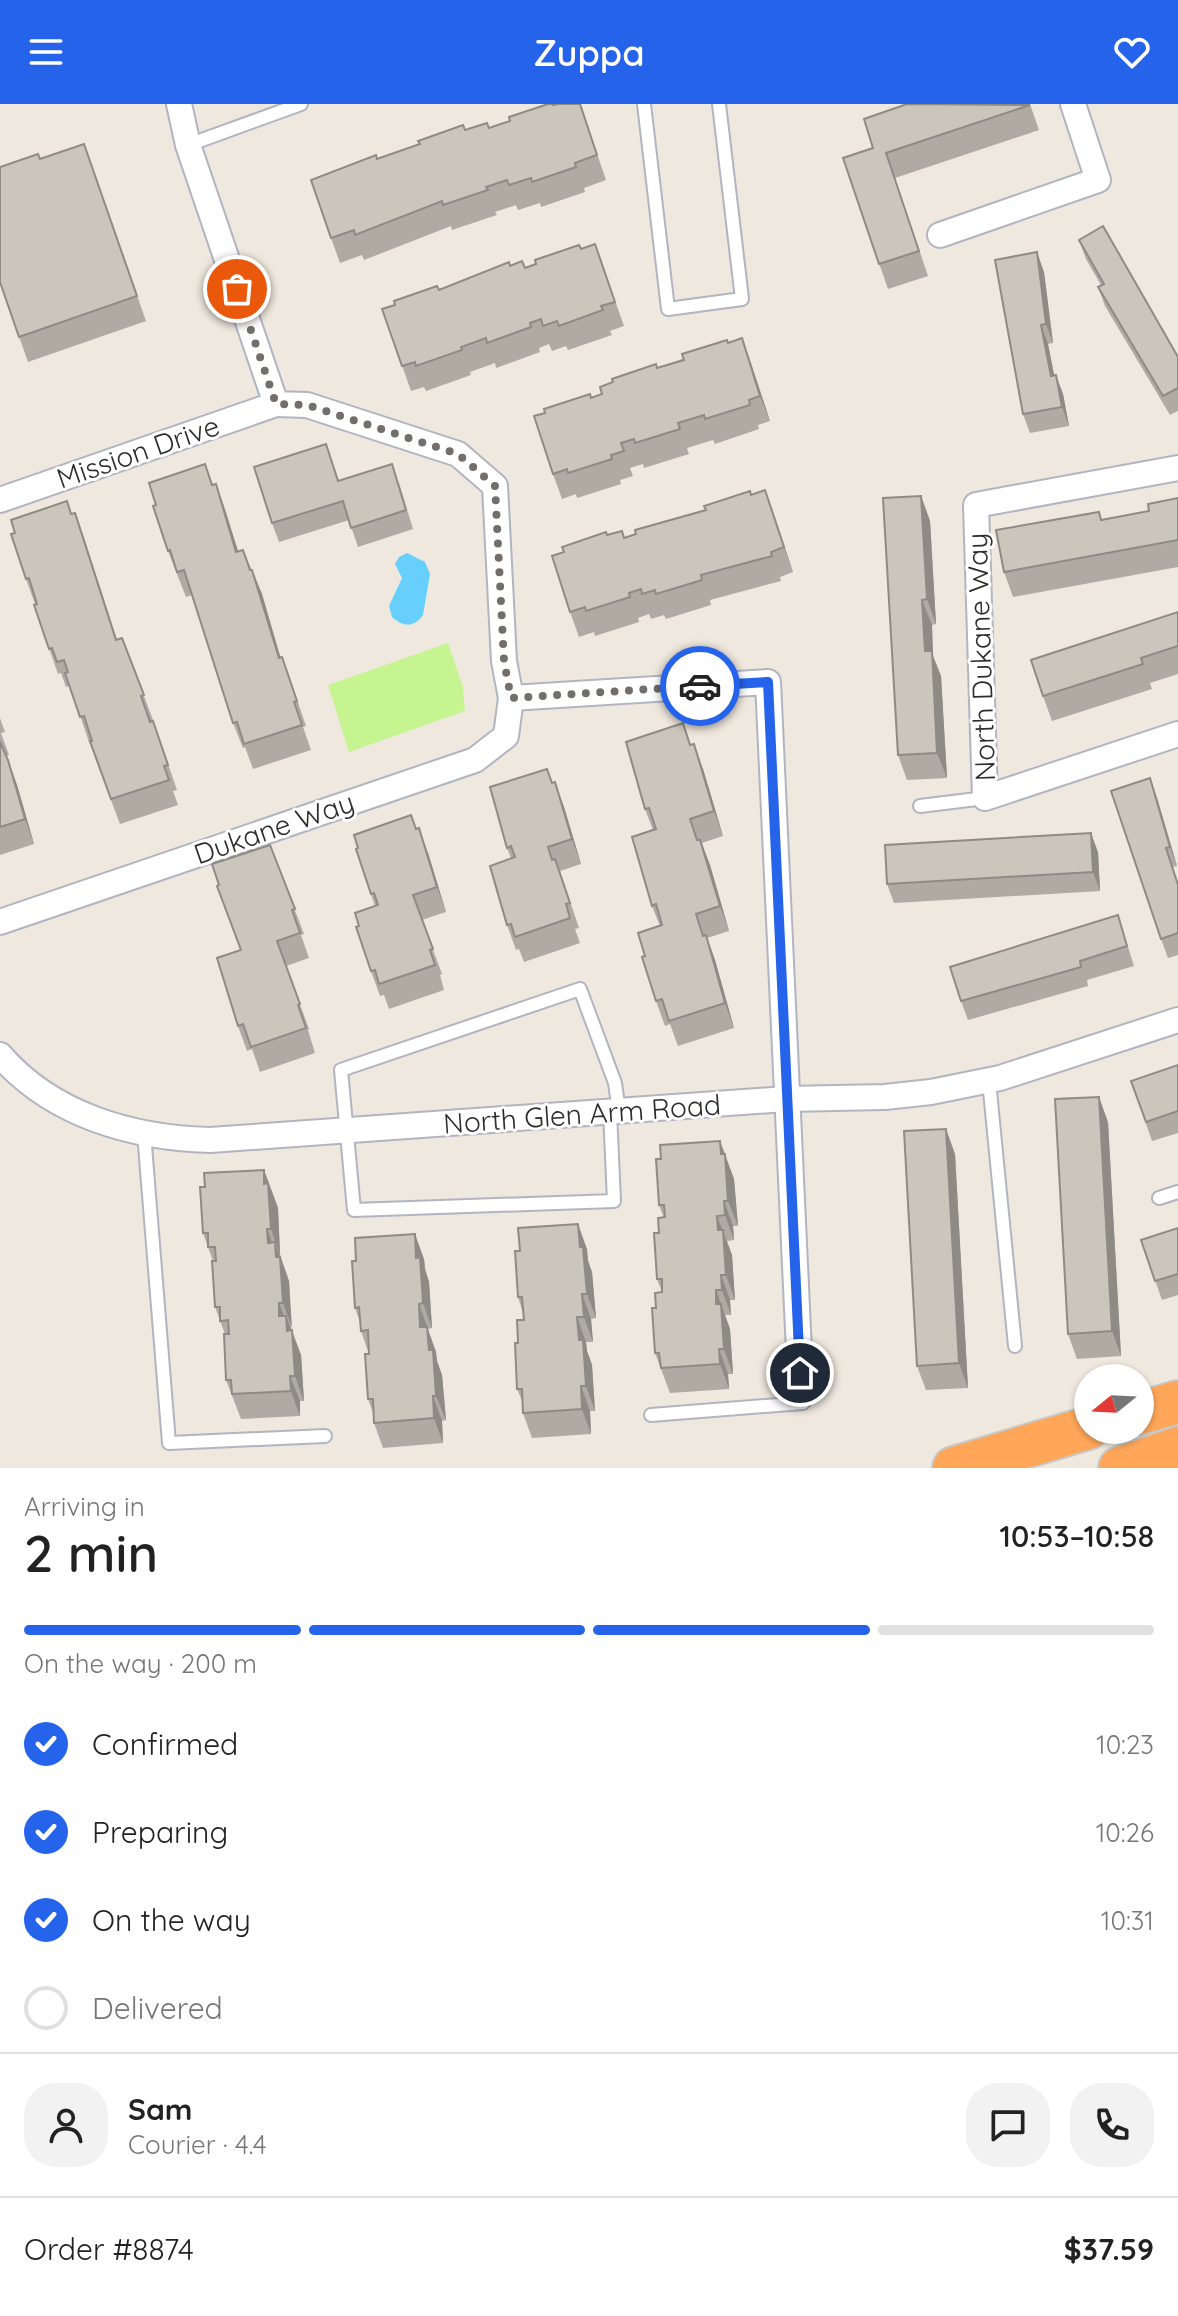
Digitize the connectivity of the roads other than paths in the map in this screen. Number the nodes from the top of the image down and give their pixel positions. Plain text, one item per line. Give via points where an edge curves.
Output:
1 (179, 104) edge
2 (301, 104) edge
3 (644, 104) edge
4 (719, 104) edge
5 (1073, 104) edge
6 (188, 145) junction
7 (940, 235) dead end
8 (276, 404) junction
9 (1178, 468) edge
10 (0, 500) edge
11 (511, 698) junction
12 (1178, 734) edge
13 (985, 798) junction
14 (920, 806) dead end
15 (0, 922) edge
16 (1178, 1020) edge
17 (0, 1055) edge
18 (989, 1081) junction
19 (786, 1099) junction
20 (614, 1111) junction
21 (347, 1131) junction
22 (144, 1133) junction
23 (1178, 1192) edge
24 (1159, 1198) dead end
25 (1015, 1346) dead end
26 (800, 1373) joint
27 (1178, 1402) edge
28 (1154, 1409) edge
29 (651, 1415) dead end
30 (1074, 1432) edge
31 (325, 1436) dead end
32 (1178, 1448) edge
33 (954, 1468) edge
34 (1120, 1468) edge

1 - 6 street
2 - 6 lane
3 - 4 lane via 668,309 742,299
5 - 7 street via 1098,180
6 - 8 street
8 - 10 street, Mission Drive
8 - 11 street, Dukane Way via 307,405 458,454 495,486 504,661
9 - 13 street, North Dukane Way via 976,505
11 - 15 street, Dukane Way via 506,736 475,760
11 - 19 street via 768,682
12 - 13 street, North Dukane Way
13 - 14 lane
16 - 18 street, North Glen Arm Road
17 - 22 street, North Glen Arm Road via 52,1100
18 - 19 street, North Glen Arm Road via 885,1097
18 - 25 lane
19 - 20 street, North Glen Arm Road
19 - 26 street
20 - 21 street, North Glen Arm Road
20 - 21 lane via 614,1201 354,1210
20 - 21 lane via 615,1083 580,989 341,1070
21 - 22 street, North Glen Arm Road via 210,1140
22 - 31 lane via 169,1443
23 - 24 lane
26 - 29 lane via 803,1403
27 - 28 highway
30 - 33 highway
32 - 34 highway

